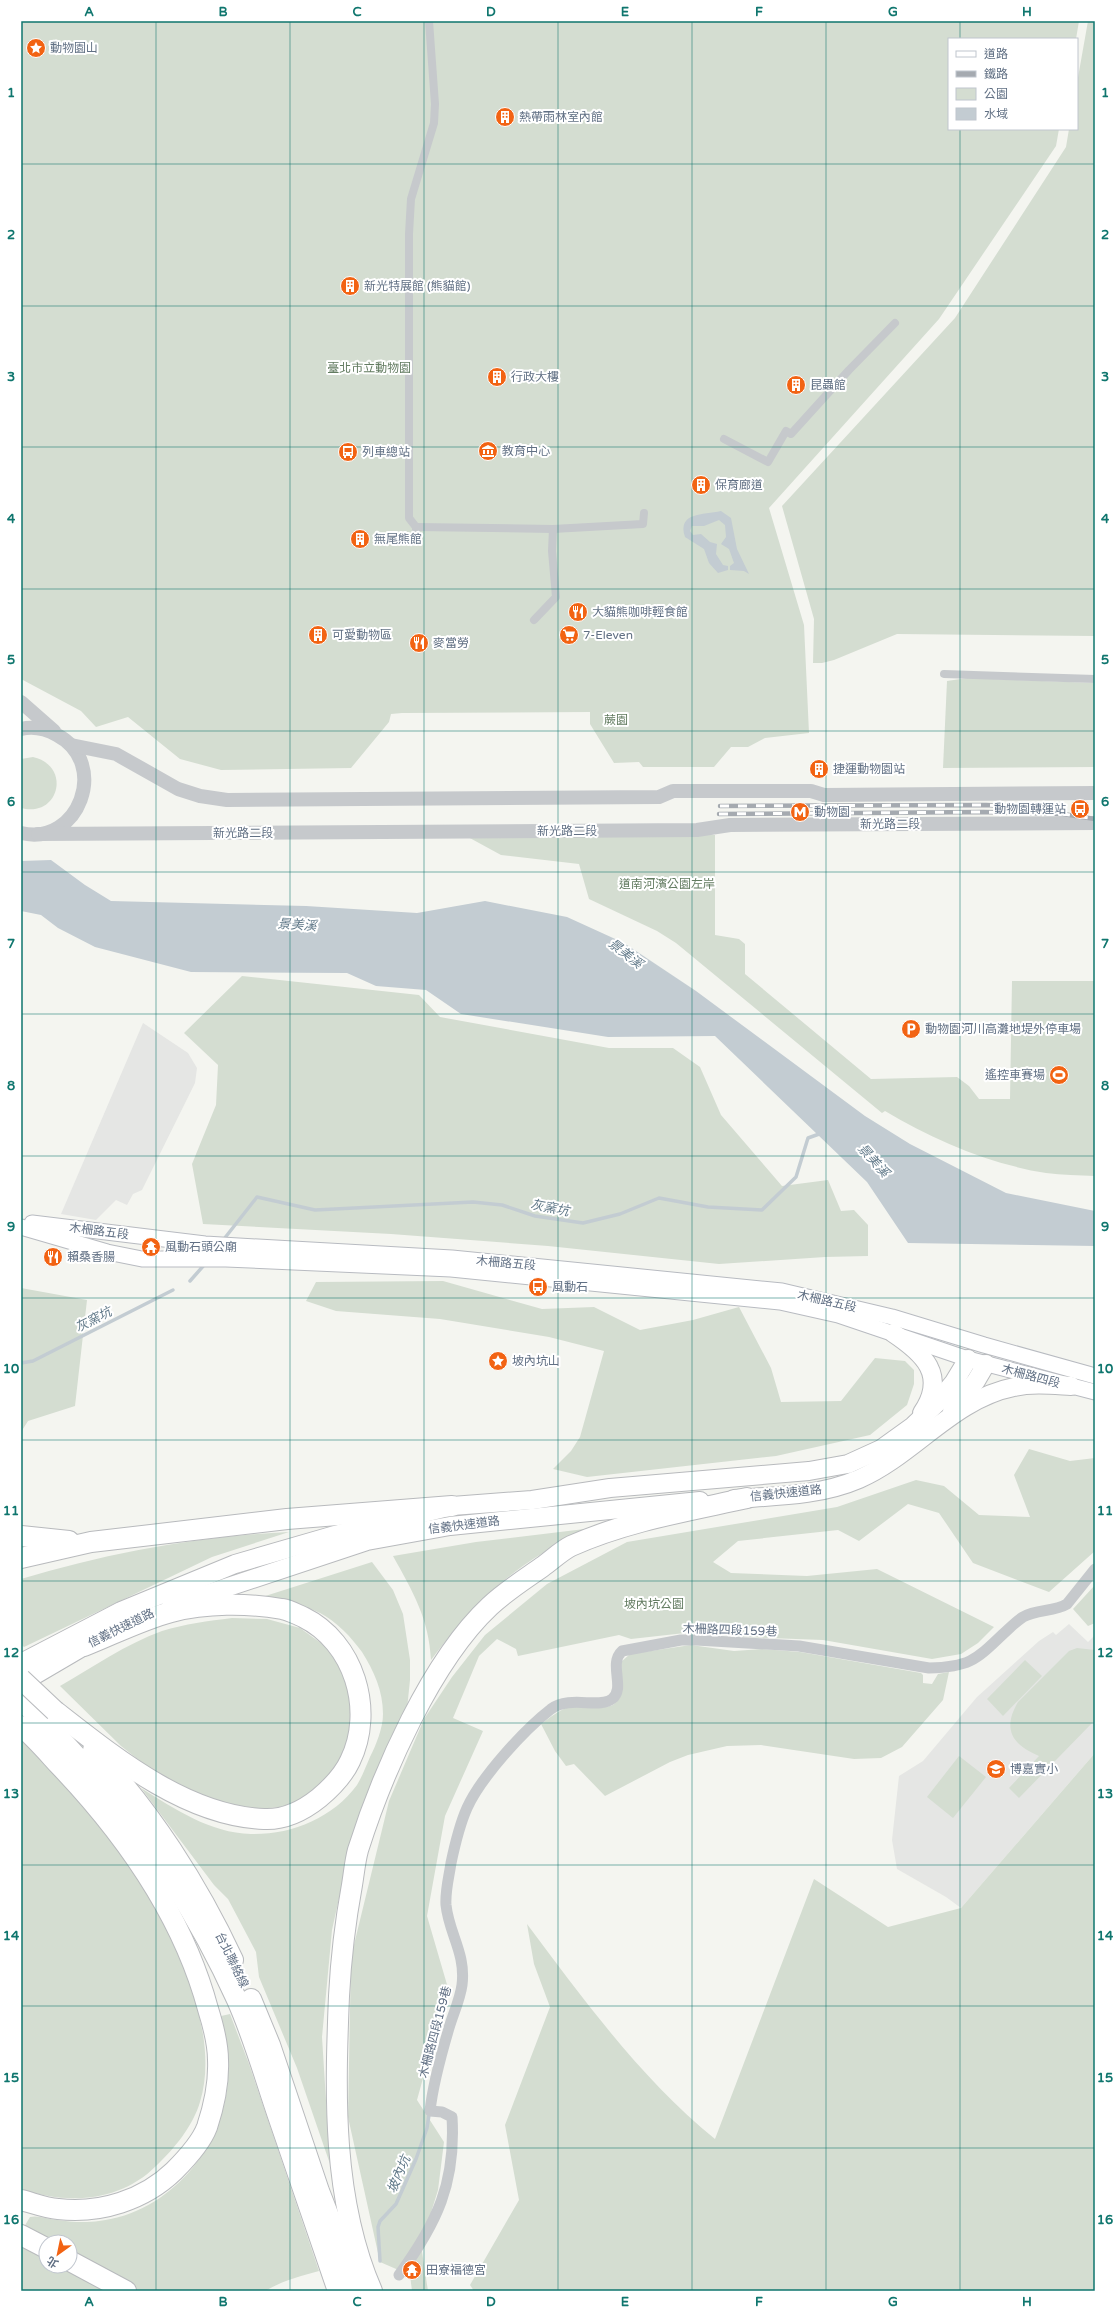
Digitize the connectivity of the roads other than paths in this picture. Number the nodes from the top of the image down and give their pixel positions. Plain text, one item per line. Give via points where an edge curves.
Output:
1 (429, 21) edge
2 (895, 323) dead end
3 (724, 439) dead end
4 (644, 513) dead end
5 (553, 529) junction
6 (534, 620) dead end
7 (944, 674) dead end
8 (1095, 679) edge
9 (21, 702) edge
10 (21, 729) edge
11 (66, 741) junction
12 (1095, 793) edge
13 (1095, 823) edge
14 (26, 833) edge
15 (21, 1221) edge
16 (21, 1227) edge
17 (120, 1233) junction
18 (195, 1243) junction
19 (107, 1252) junction
20 (194, 1258) junction
21 (892, 1333) junction
22 (984, 1345) junction
23 (968, 1359) junction
24 (986, 1364) junction
25 (1095, 1376) edge
26 (1072, 1386) junction
27 (1095, 1392) edge
28 (918, 1432) junction
29 (747, 1498) junction
30 (452, 1506) junction
31 (21, 1536) edge
32 (91, 1542) junction
33 (21, 1558) edge
34 (1095, 1569) edge
35 (84, 1646) junction
36 (21, 1663) edge
37 (21, 1679) edge
38 (21, 1683) edge
39 (21, 1700) edge
40 (36, 1722) edge
41 (263, 2048) junction
42 (21, 2200) edge
43 (21, 2235) edge
44 (38, 2244) edge
45 (78, 2265) edge
46 (399, 2275) dead end
47 (126, 2291) edge
48 (338, 2291) edge
49 (358, 2291) edge
50 (372, 2291) edge

1 - 5 street via 434,117 411,198 409,518 416,530
2 - 3 street via 791,434 786,431 768,462
4 - 5 street via 643,524
5 - 6 street via 556,597
7 - 8 street
9 - 11 street
10 - 11 street via 38,728 50,731
11 - 12 street via 116,754 178,789 200,796 227,800 659,797 672,791 811,791 824,795
11 - 14 street via 82,765 82,799 77,810 60,826
13 - 14 street, 新光路二段 via 730,825 689,830
15 - 17 main road, 木柵路五段
16 - 19 main road, 木柵路五段
17 - 18 main road, 木柵路五段
17 - 19 main road via 108,1246
18 - 20 street
18 - 22 main road, 木柵路五段 via 452,1258 755,1287 841,1303
19 - 20 main road, 木柵路五段 via 142,1258
20 - 21 main road, 木柵路五段 via 451,1269 753,1298 816,1309
21 - 23 main road, 木柵路五段
21 - 28 highway via 914,1347 925,1358 930,1368 930,1394
22 - 23 main road
22 - 24 main road
22 - 25 main road, 木柵路四段
23 - 24 main road, 木柵路四段
23 - 28 highway
24 - 26 main road, 木柵路四段
24 - 28 highway via 962,1398
26 - 27 main road, 木柵路四段
26 - 28 highway via 1028,1385 989,1394
28 - 29 highway, 信義快速道路 via 886,1466 858,1480 828,1489 791,1495
28 - 30 highway, 信義快速道路 via 848,1464 809,1471 610,1488 532,1500
29 - 35 highway, 信義快速道路 via 450,1526 367,1541 142,1616
29 - 50 highway via 632,1524 570,1547 490,1606 466,1632 431,1684 389,1766 357,1852 342,1937 337,2046 336,2090 344,2186 354,2237
30 - 32 highway via 287,1519
30 - 36 highway, 信義快速道路 via 335,1535 235,1564 120,1612
31 - 32 highway
32 - 33 highway
34 - 46 street, 木柵路四段159巷 via 1067,1604 1024,1616 977,1658 950,1668 929,1668 799,1646 681,1640 622,1651 616,1666 616,1694 611,1700 568,1702 552,1708 537,1721 476,1791 456,1840 446,1899 462,1964 462,1985 440,2060 430,2111 442,2112 452,2117 452,2155 446,2190 428,2233
35 - 38 highway, 信義快速道路
35 - 40 highway via 171,1612 218,1605 284,1609 327,1632 344,1652 356,1678 361,1708 358,1735 350,1761 334,1785 309,1806 285,1816 266,1819 237,1816 177,1794
37 - 40 highway, 台北聯絡線, bridge
39 - 40 highway, 台北聯絡線
40 - 41 highway, 台北聯絡線 via 98,1755 147,1814 193,1886 231,1955
40 - 42 highway via 126,1843 154,1887 182,1939 203,1989 213,2026 218,2060 216,2096 206,2129 185,2160 161,2184 129,2200 95,2210 57,2209
41 - 48 highway, 台北聯絡線
41 - 49 highway, 台北聯絡線
43 - 44 highway
45 - 47 highway

